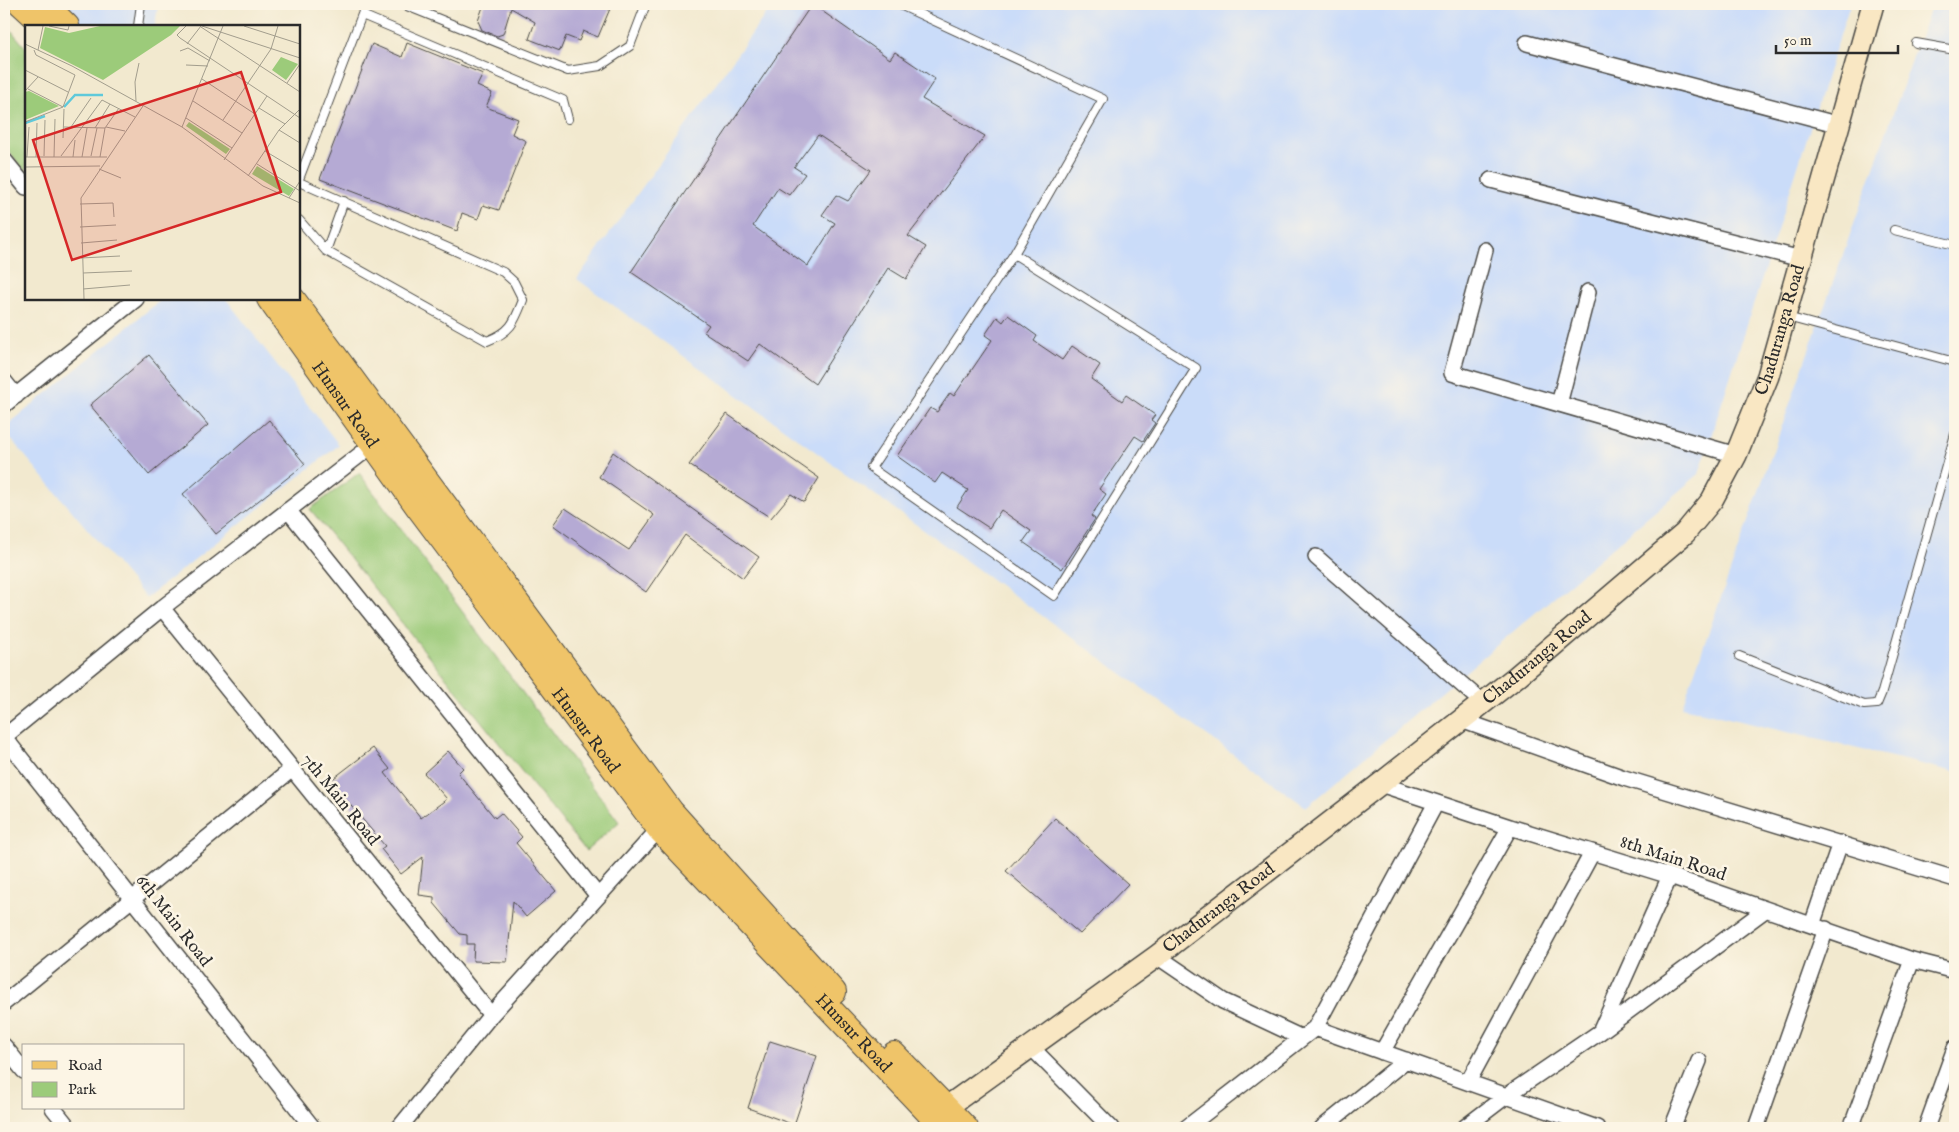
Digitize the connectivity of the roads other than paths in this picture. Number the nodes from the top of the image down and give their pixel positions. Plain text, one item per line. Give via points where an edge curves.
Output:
1 (21, 4) edge
2 (44, 4) edge
3 (141, 4) edge
4 (366, 4) edge
5 (402, 4) edge
6 (646, 4) edge
7 (898, 4) edge
8 (1873, 4) edge
9 (362, 14) junction
10 (44, 25) edge
11 (66, 25) edge
12 (138, 25) edge
13 (1526, 43) dead end
14 (1916, 43) dead end
15 (1955, 50) edge
16 (568, 118) dead end
17 (1840, 125) junction
18 (4, 160) edge
19 (300, 177) edge
20 (300, 180) edge
21 (1491, 180) dead end
22 (25, 186) edge
23 (344, 202) junction
24 (300, 221) edge
25 (1894, 230) dead end
26 (1955, 244) edge
27 (1485, 250) dead end
28 (326, 251) junction
29 (1014, 254) junction
30 (1801, 259) junction
31 (1588, 292) dead end
32 (271, 300) edge
33 (294, 300) edge
34 (127, 301) edge
35 (1786, 317) junction
36 (1955, 362) edge
37 (4, 381) edge
38 (16, 396) junction
39 (1559, 404) junction
40 (4, 406) edge
41 (1955, 434) edge
42 (381, 438) junction
43 (1736, 454) junction
44 (288, 510) junction
45 (1316, 557) dead end
46 (162, 608) junction
47 (1740, 656) dead end
48 (1482, 702) junction
49 (1461, 720) junction
50 (4, 737) edge
51 (291, 770) junction
52 (1380, 784) junction
53 (1436, 803) junction
54 (1510, 828) junction
55 (659, 829) junction
56 (1840, 843) junction
57 (1592, 853) junction
58 (1670, 876) junction
59 (1955, 879) edge
60 (598, 896) junction
61 (132, 899) junction
62 (1765, 910) junction
63 (1819, 927) junction
64 (1157, 956) junction
65 (1912, 960) junction
66 (1955, 970) edge
67 (4, 1003) edge
68 (491, 1015) junction
69 (1316, 1028) junction
70 (1600, 1032) junction
71 (1302, 1038) junction
72 (4, 1046) edge
73 (1031, 1047) junction
74 (1955, 1048) edge
75 (1382, 1052) junction
76 (1406, 1060) junction
77 (1699, 1060) dead end
78 (22, 1068) edge
79 (1468, 1082) junction
80 (1506, 1096) junction
81 (55, 1110) edge
82 (941, 1118) edge
83 (69, 1128) edge
84 (314, 1128) edge
85 (399, 1128) edge
86 (966, 1128) edge
87 (1111, 1128) edge
88 (1186, 1128) edge
89 (1322, 1128) edge
90 (1464, 1128) edge
91 (1597, 1128) edge
92 (1672, 1128) edge
93 (1756, 1128) edge
94 (1851, 1128) edge
95 (1926, 1128) edge

1 - 10 main road
2 - 11 main road
3 - 12 lane
4 - 9 lane
5 - 6 lane via 568,71 600,66 630,46
7 - 29 lane via 1103,100
8 - 17 street, Chaduranga Road
9 - 16 lane via 563,100
9 - 19 lane
13 - 17 street
14 - 15 lane
17 - 30 street, Chaduranga Road
18 - 22 street
20 - 23 lane
21 - 30 street
23 - 28 lane
23 - 28 lane via 503,272 514,282 523,300 505,335 487,341
24 - 28 lane
25 - 26 lane
27 - 39 street via 1452,373
29 - 29 lane via 871,468 1054,596 1196,368
30 - 35 street, Chaduranga Road
31 - 39 street
32 - 42 main road, Hunsur Road
33 - 42 main road
34 - 38 street
35 - 36 lane
35 - 43 street, Chaduranga Road via 1768,376
37 - 38 street
38 - 40 street
39 - 43 street
41 - 47 lane via 1877,704 1864,705
42 - 44 street
42 - 55 main road, Hunsur Road
42 - 82 main road via 671,811 843,1002
43 - 48 street, Chaduranga Road via 1712,500 1685,533
44 - 46 street
44 - 60 street
45 - 48 street
46 - 50 street
46 - 51 street, 7th Main Road
48 - 49 street, Chaduranga Road
49 - 52 street, Chaduranga Road
49 - 56 street via 1624,778
50 - 61 street, 6th Main Road
51 - 61 street
51 - 68 street, 7th Main Road
52 - 53 street, 8th Main Road
52 - 64 street, Chaduranga Road
53 - 54 street, 8th Main Road
53 - 69 street
54 - 57 street, 8th Main Road
54 - 75 street
55 - 60 street
55 - 82 main road, Hunsur Road
56 - 59 street
56 - 63 street
57 - 58 street, 8th Main Road
57 - 79 street
58 - 62 street, 8th Main Road
58 - 70 street
60 - 68 street
61 - 67 street
61 - 84 street, 6th Main Road
62 - 63 street, 8th Main Road
62 - 70 street
63 - 65 street, 8th Main Road
63 - 93 street
64 - 71 street via 1223,1001
64 - 73 street, Chaduranga Road
65 - 66 street, 8th Main Road
65 - 94 street
68 - 85 street
69 - 71 street
69 - 75 street
70 - 80 street
71 - 88 street
72 - 78 street
73 - 82 street, Chaduranga Road
73 - 87 street
74 - 95 street
75 - 76 street
76 - 79 street
76 - 89 street
77 - 92 street
79 - 80 street
80 - 90 street
80 - 91 street
81 - 83 street
82 - 86 main road

